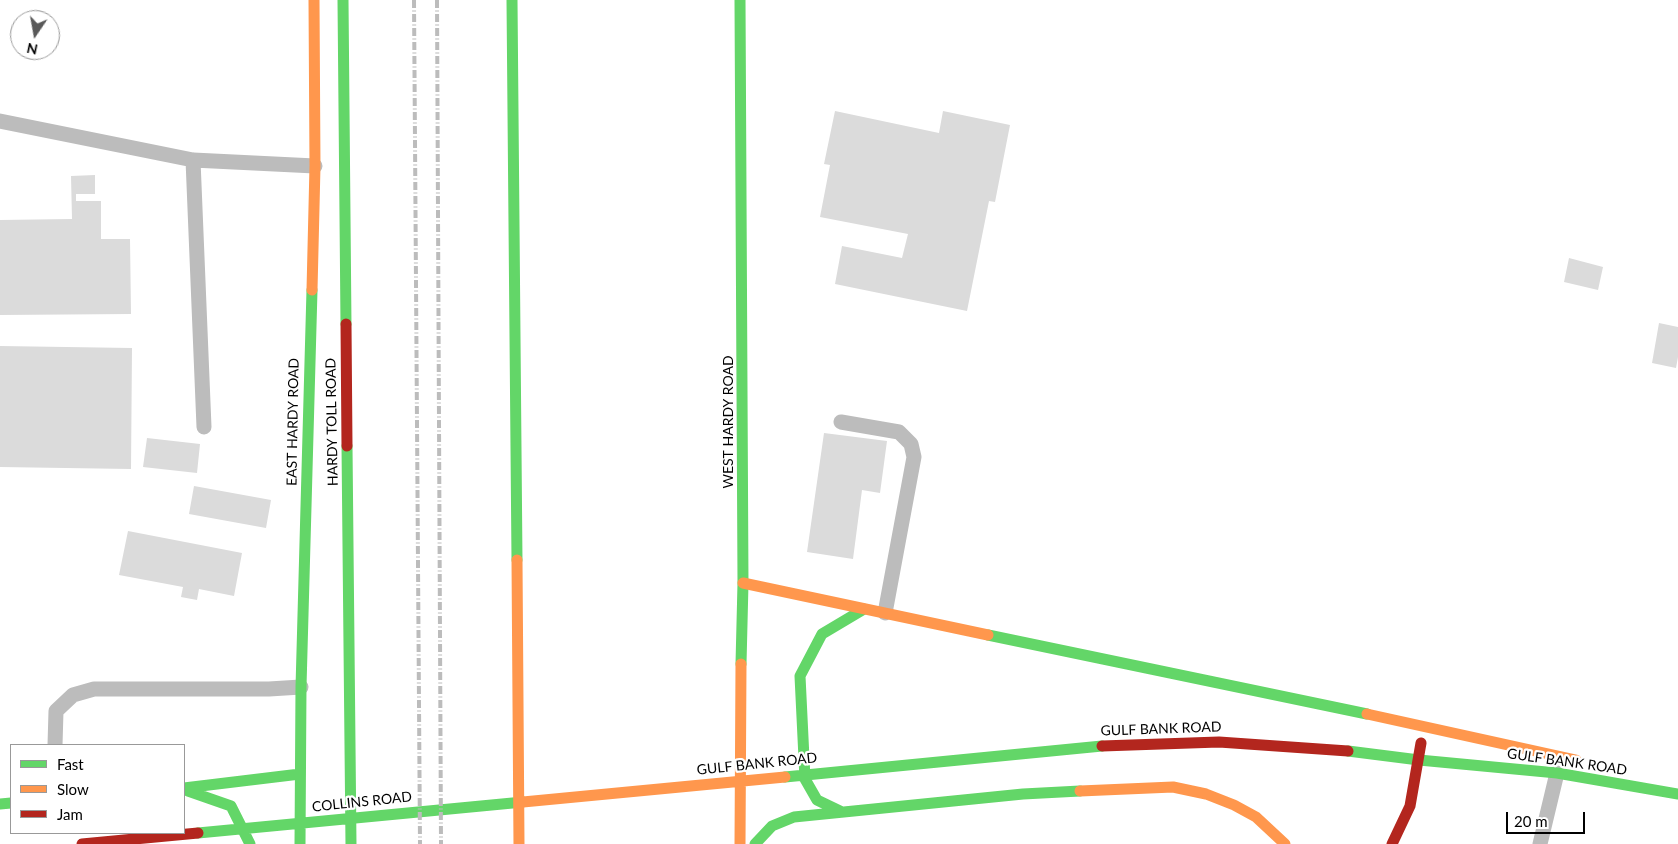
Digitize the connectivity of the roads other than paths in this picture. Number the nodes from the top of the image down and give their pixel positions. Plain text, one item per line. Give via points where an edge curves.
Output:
1 (314, 0) edge
2 (343, 0) edge
3 (512, 0) edge
4 (740, 0) edge
5 (0, 121) edge
6 (193, 160) junction
7 (314, 166) junction
8 (841, 422) dead end
9 (204, 427) dead end
10 (743, 583) junction
11 (864, 609) junction
12 (884, 614) junction
13 (301, 687) junction
14 (1424, 727) junction
15 (55, 744) edge
16 (1419, 760) junction
17 (1590, 763) dead end
18 (1557, 773) junction
19 (300, 774) junction
20 (185, 789) edge
21 (185, 789) edge
22 (644, 790) joint
23 (1678, 794) edge
24 (842, 812) junction
25 (95, 843) edge
26 (82, 844) edge
27 (250, 844) edge
28 (300, 844) edge
29 (351, 844) edge
30 (519, 844) edge
31 (740, 844) edge
32 (755, 844) edge
33 (1285, 844) edge
34 (1392, 844) edge
35 (1540, 844) edge

1 - 7 main road, EAST HARDY ROAD
2 - 29 main road, HARDY TOLL ROAD
3 - 30 main road
4 - 10 main road, WEST HARDY ROAD
5 - 6 lane
6 - 7 lane
6 - 9 lane
7 - 13 main road, EAST HARDY ROAD
8 - 12 lane via 899,432 911,444 914,457
10 - 11 main road
10 - 31 main road, WEST HARDY ROAD
11 - 12 main road
11 - 24 main road via 822,634 800,676 805,779 817,800
12 - 14 main road
13 - 15 lane via 94,689 73,696 56,711
13 - 19 main road, EAST HARDY ROAD
14 - 16 main road
14 - 17 main road
16 - 18 main road, GULF BANK ROAD
16 - 22 main road, GULF BANK ROAD via 1342,750 1219,742 1103,746
16 - 34 main road via 1410,806
18 - 23 main road, GULF BANK ROAD
18 - 35 lane
19 - 20 main road
19 - 28 main road, EAST HARDY ROAD
21 - 27 main road via 231,806
22 - 25 main road, COLLINS ROAD
24 - 32 main road via 794,817 772,826
24 - 33 main road via 1023,794 1173,787 1206,794 1234,805 1256,817
25 - 26 main road, COLLINS ROAD

